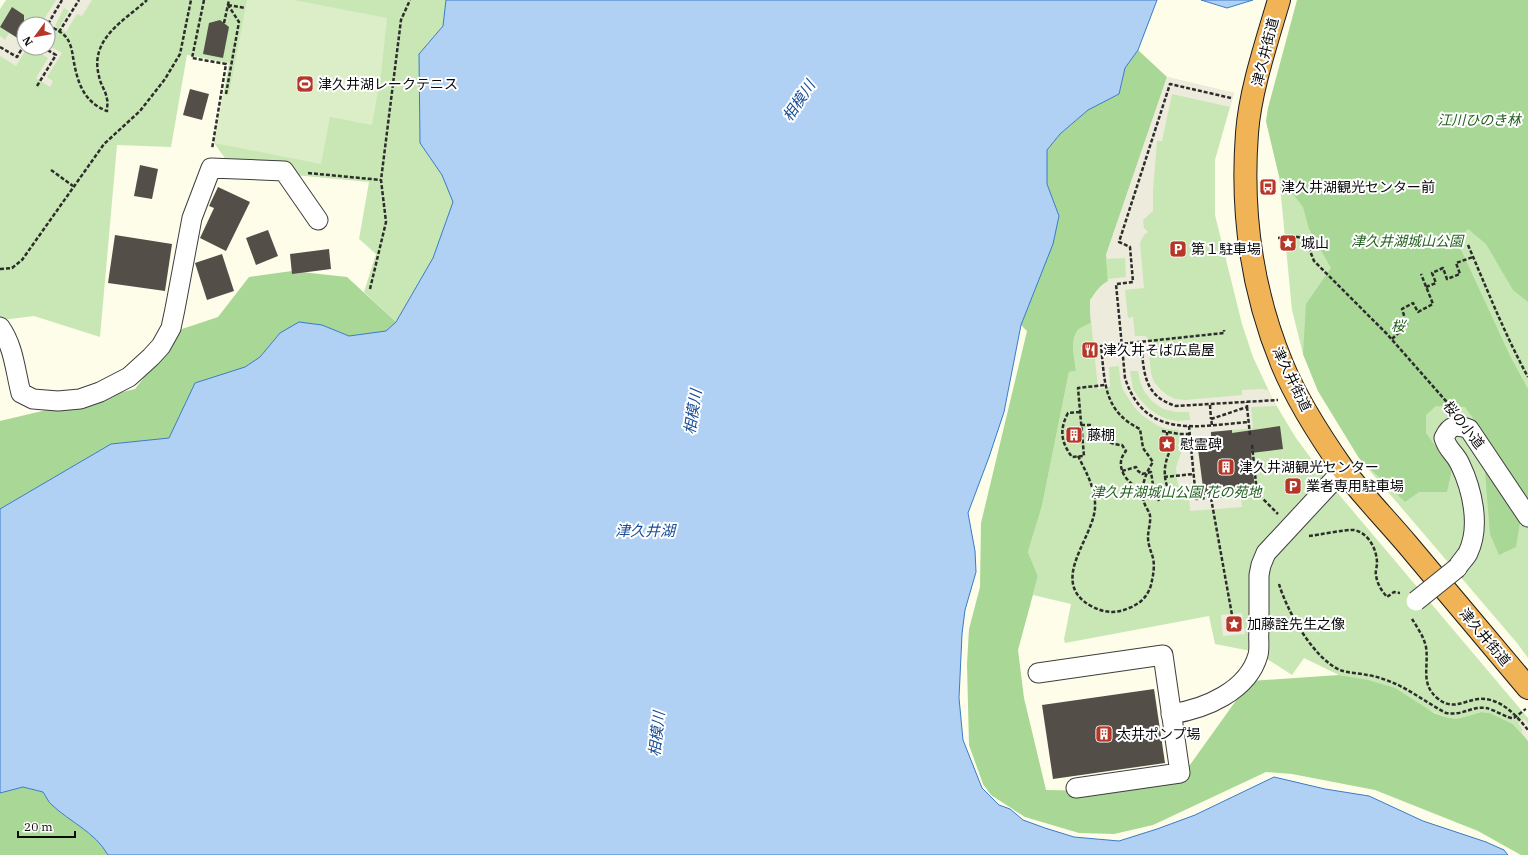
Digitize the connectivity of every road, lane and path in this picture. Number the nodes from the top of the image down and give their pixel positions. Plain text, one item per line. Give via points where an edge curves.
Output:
1 (62, 0) edge
2 (79, 0) edge
3 (147, 0) edge
4 (191, 0) edge
5 (204, 0) edge
6 (229, 0) edge
7 (409, 0) edge
8 (1278, 0) edge
9 (228, 5) junction
10 (245, 8) dead end
11 (53, 16) edge
12 (224, 23) dead end
13 (56, 30) edge
14 (59, 32) junction
15 (0, 47) edge
16 (18, 56) edge
17 (55, 56) edge
18 (37, 86) dead end
19 (226, 94) dead end
20 (1237, 100) dead end
21 (212, 143) dead end
22 (51, 170) dead end
23 (284, 172) junction
24 (381, 180) junction
25 (73, 186) junction
26 (318, 220) dead end
27 (1278, 238) dead end
28 (1468, 245) dead end
29 (1473, 257) junction
30 (0, 269) edge
31 (1422, 274) dead end
32 (1426, 287) junction
33 (370, 290) dead end
34 (0, 327) edge
35 (1224, 330) dead end
36 (1392, 339) junction
37 (1141, 342) junction
38 (1122, 344) junction
39 (1528, 377) edge
40 (1105, 384) junction
41 (1278, 400) dead end
42 (1247, 402) junction
43 (1210, 405) junction
44 (1247, 407) junction
45 (1080, 412) junction
46 (1211, 419) junction
47 (1249, 422) junction
48 (1081, 425) junction
49 (1212, 425) junction
50 (1189, 426) junction
51 (1469, 429) junction
52 (1162, 431) dead end
53 (1167, 432) junction
54 (1189, 434) junction
55 (1250, 434) dead end
56 (1167, 437) dead end
57 (1252, 445) dead end
58 (1169, 453) dead end
59 (1078, 456) junction
60 (1344, 469) junction
61 (1122, 471) junction
62 (1146, 473) junction
63 (1194, 474) junction
64 (1164, 477) junction
65 (1132, 484) dead end
66 (1169, 492) junction
67 (1257, 493) junction
68 (1158, 497) junction
69 (1211, 498) junction
70 (1173, 499) dead end
71 (1159, 501) dead end
72 (1528, 517) edge
73 (1299, 531) junction
74 (1278, 582) dead end
75 (1411, 605) junction
76 (1232, 615) dead end
77 (1038, 674) dead end
78 (1527, 698) edge
79 (1171, 714) junction
80 (1517, 716) junction
81 (1528, 730) edge
82 (1076, 788) dead end

1 - 11 path
2 - 14 path
3 - 14 path via 102,42 96,60 107,98 107,112 96,107 82,90 71,46
4 - 25 path via 180,54 169,73 140,111 104,144
5 - 21 path via 192,58 226,64
6 - 9 path
7 - 24 path via 401,20
8 - 60 highway, 津久井街道 via 1256,84 1247,132 1246,193 1249,242 1265,317 1283,365 1308,413
9 - 10 path
9 - 12 path
9 - 19 path via 240,22
13 - 14 path
15 - 16 path
17 - 18 path
20 - 38 path via 1170,84 1119,242 1130,246 1133,282 1116,284
22 - 25 path
23 - 24 path
23 - 26 street
23 - 34 street via 211,168 192,218 171,328 161,346 129,377 80,399 33,399 21,393 14,358
24 - 33 path via 386,222
25 - 30 path via 22,260 12,268
27 - 36 path, 桜の小道 via 1298,237 1304,240 1314,261
28 - 29 path
29 - 32 path via 1456,263 1460,274 1447,279 1443,268 1432,273 1436,283
29 - 39 path
31 - 32 path
32 - 36 path via 1433,304 1418,312 1413,303 1402,309 1406,325
35 - 37 path via 1224,333
36 - 51 path, 桜の小道
37 - 38 path
37 - 43 path via 1146,380 1157,397 1176,406
38 - 40 path via 1101,346
38 - 50 path via 1125,378 1136,402 1154,419 1165,424
40 - 45 path via 1078,388
40 - 62 path via 1115,410 1122,418 1140,429 1143,448 1152,462
41 - 42 path
42 - 43 path
42 - 44 path
43 - 46 path
44 - 46 path
44 - 47 path
45 - 48 path
45 - 59 path via 1068,413 1063,423 1062,435 1065,447 1072,457
46 - 49 path
47 - 49 path
47 - 55 path
48 - 59 path via 1084,456
48 - 61 path via 1091,424 1097,433 1110,442 1122,444 1126,451 1122,455
49 - 50 path
50 - 54 path
51 - 72 street, 桜の小道
51 - 75 street, bridge via 1460,425 1452,427 1444,438 1446,447 1459,462 1466,479 1473,511 1473,533 1468,553 1457,568
52 - 53 path
53 - 54 path
53 - 56 path
54 - 63 path
57 - 67 path
58 - 64 path
59 - 62 path via 1090,482 1095,507 1092,522 1074,562 1072,575 1077,593 1085,602 1108,612 1134,607 1144,599 1150,587 1154,567 1148,539 1150,516 1143,499
60 - 73 street
60 - 78 highway, 津久井街道
61 - 62 path via 1136,467 1142,474
61 - 65 path
62 - 68 path via 1151,472
63 - 64 path
63 - 69 path via 1196,499
64 - 66 path
66 - 68 path
66 - 70 path
67 - 69 path
67 - 73 path
68 - 71 path
69 - 76 path
73 - 75 path via 1354,530 1362,533 1370,540 1375,551 1376,576 1380,588 1387,597 1394,592 1402,593 1402,600
73 - 79 street via 1266,553 1261,565 1258,654 1248,676 1225,696 1189,712
74 - 80 path via 1294,619 1317,652 1340,670 1395,683 1446,713 1464,713 1484,708 1510,718
75 - 80 path via 1426,646 1425,675 1430,690 1438,699 1459,705 1478,699 1486,700 1504,707
77 - 79 street via 1163,655
78 - 80 path
79 - 82 street via 1180,773
80 - 81 path

